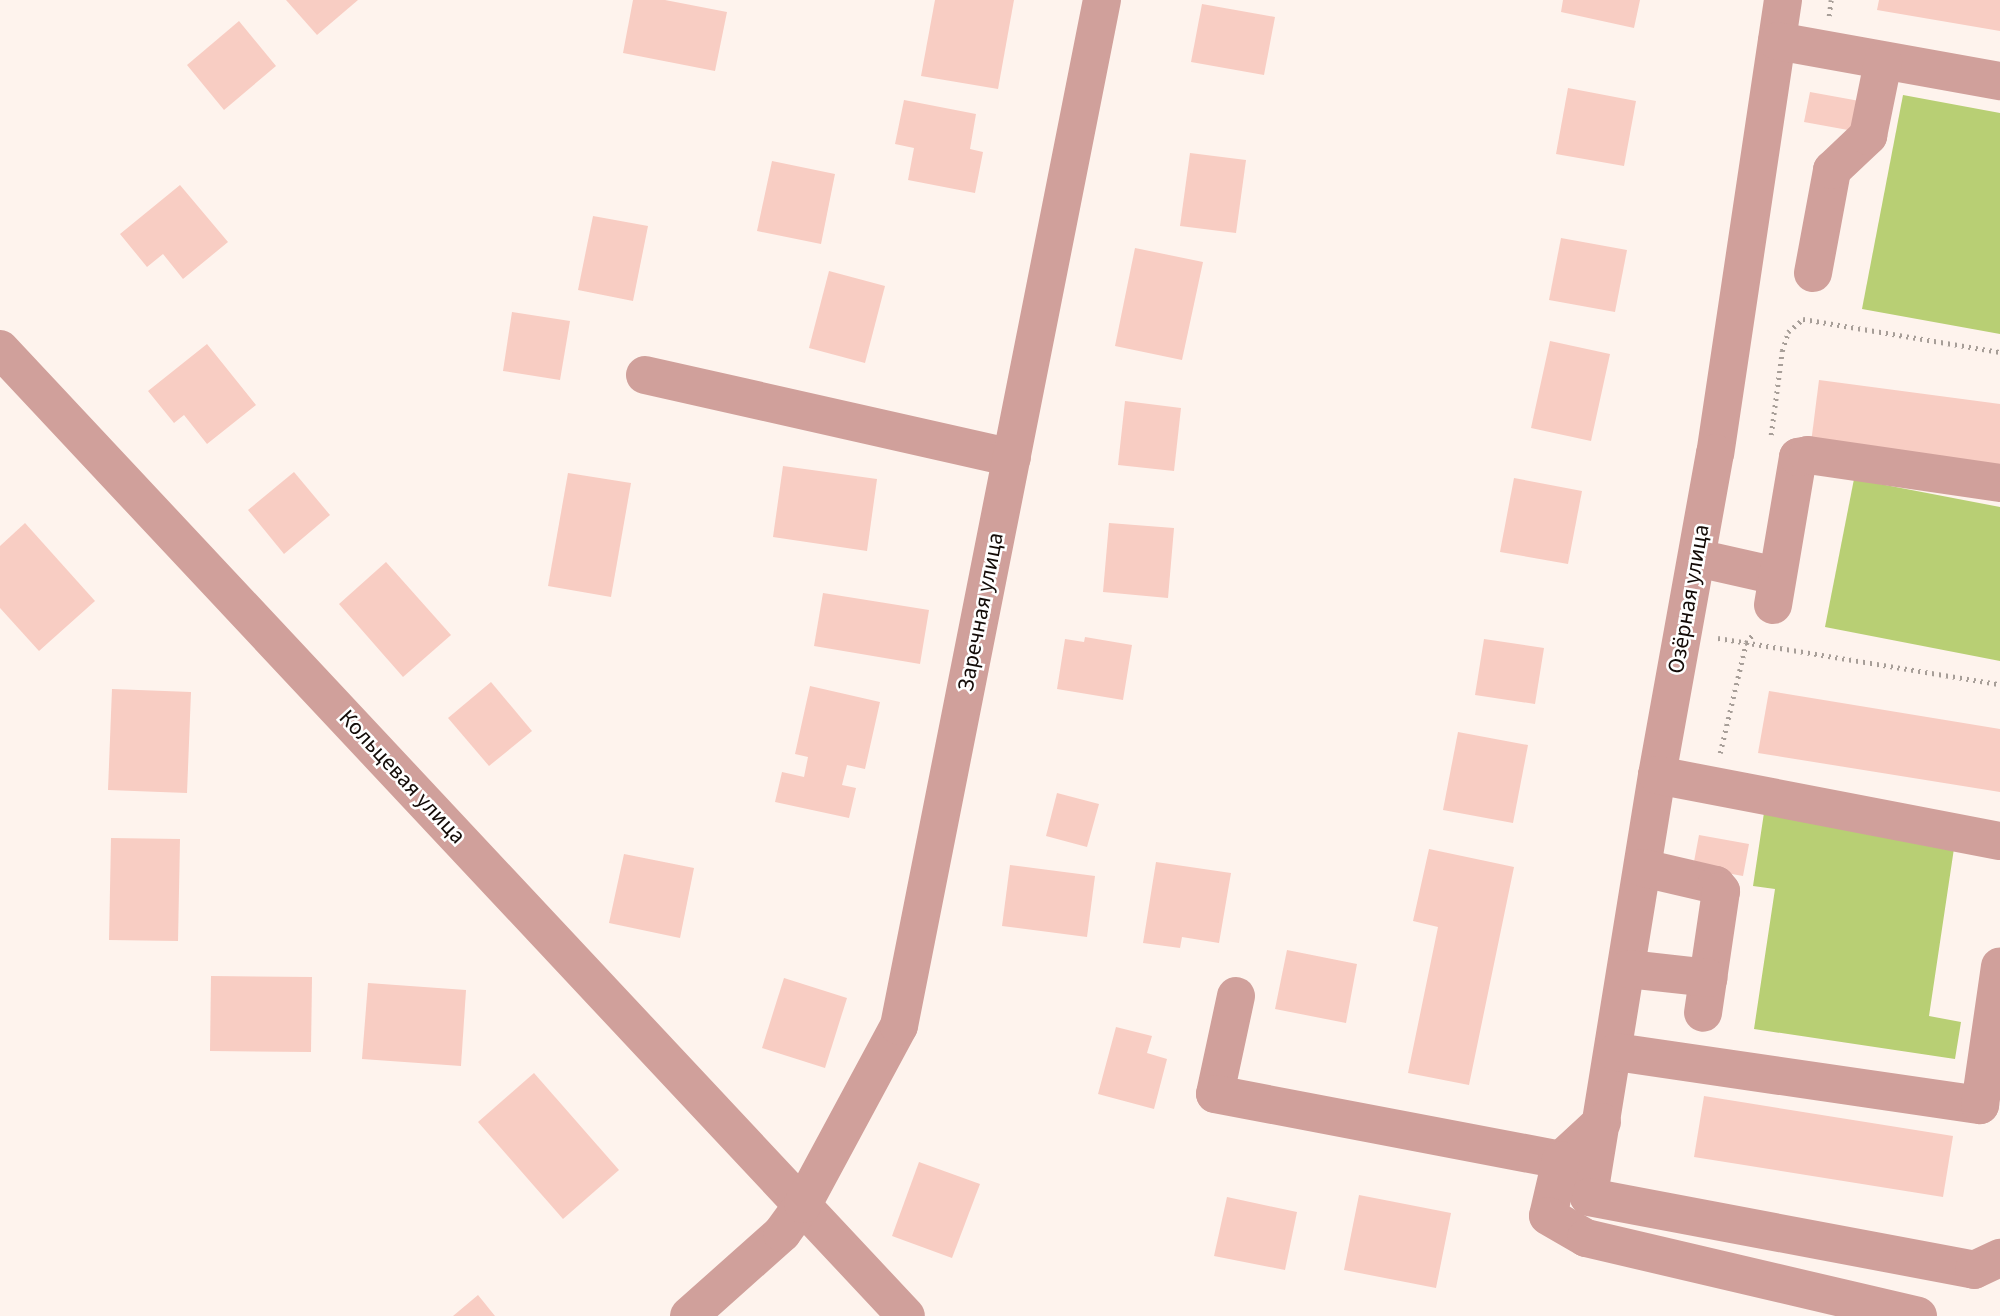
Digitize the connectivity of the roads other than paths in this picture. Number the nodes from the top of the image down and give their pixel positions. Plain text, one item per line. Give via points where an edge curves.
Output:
1 (1102, 0) edge
2 (1783, 0) edge
3 (1777, 41) junction
4 (1883, 62) junction
5 (2000, 80) edge
6 (1813, 273) dead end
7 (0, 349) edge
8 (645, 375) dead end
9 (1012, 458) junction
10 (2000, 482) edge
11 (1697, 558) junction
12 (1657, 775) junction
13 (2000, 841) edge
14 (1643, 868) junction
15 (2000, 966) edge
16 (1628, 969) junction
17 (1236, 996) dead end
18 (1616, 1052) junction
19 (1990, 1106) edge
20 (1602, 1122) junction
21 (1561, 1160) junction
22 (803, 1204) junction
23 (2000, 1258) edge
24 (689, 1316) edge
25 (906, 1316) edge
26 (1918, 1316) edge

1 - 9 street, Заречная улица
2 - 3 street, Озёрная улица
3 - 4 street
3 - 11 street, Озёрная улица
4 - 5 street
4 - 6 street via 1868,136 1832,170
7 - 22 street, Кольцевая улица
8 - 9 street
9 - 22 street, Заречная улица via 899,1026
10 - 11 street via 1798,457 1775,590
11 - 12 street, Озёрная улица
12 - 13 street
12 - 14 street, Озёрная улица
14 - 16 street, Озёрная улица
14 - 16 street via 1716,885 1721,891 1706,996
15 - 19 street
16 - 18 street, Озёрная улица
17 - 21 street via 1215,1094
18 - 19 street
18 - 20 street, Озёрная улица
20 - 21 street
20 - 23 street, Озёрная улица via 1589,1197 1974,1270
21 - 26 street via 1548,1216 1586,1238
22 - 24 street via 782,1233
22 - 25 street, Кольцевая улица

